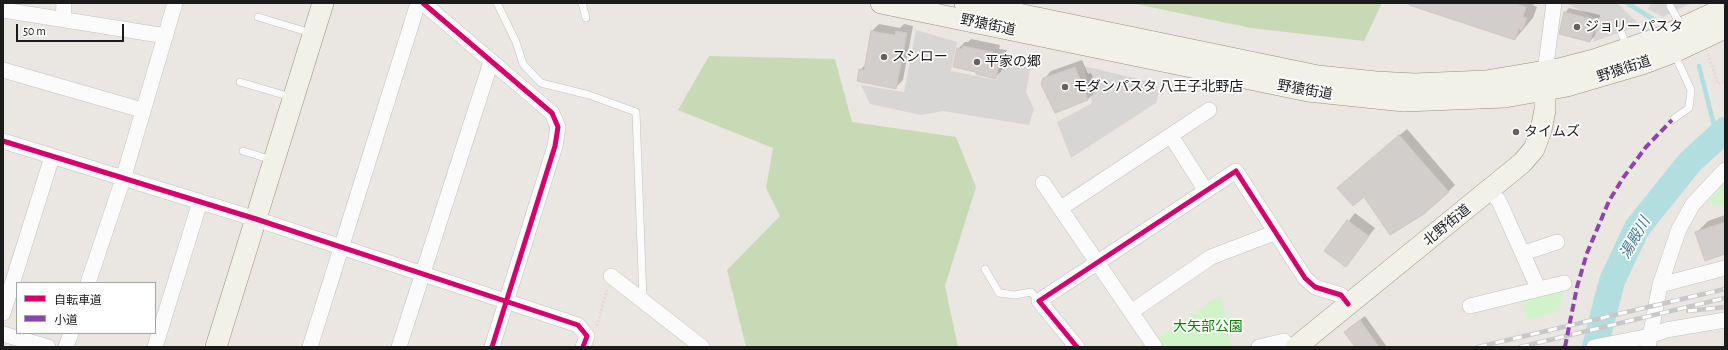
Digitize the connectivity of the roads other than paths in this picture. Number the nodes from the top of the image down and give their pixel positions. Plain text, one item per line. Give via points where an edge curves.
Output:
1 (64, 3) edge
2 (323, 3) edge
3 (418, 3) edge
4 (423, 3) edge
5 (497, 3) edge
6 (582, 3) edge
7 (881, 3) edge
8 (965, 3) edge
9 (1554, 3) edge
10 (177, 6) edge
11 (1670, 6) dead end
12 (3, 10) edge
13 (1718, 12) edge
14 (258, 17) dead end
15 (586, 18) dead end
16 (63, 20) junction
17 (1683, 28) junction
18 (313, 34) junction
19 (166, 36) junction
20 (1674, 52) junction
21 (491, 62) junction
22 (3, 70) edge
23 (1545, 81) junction
24 (240, 82) dead end
25 (294, 98) junction
26 (142, 110) junction
27 (1209, 110) dead end
28 (1672, 120) dead end
29 (1171, 136) junction
30 (3, 141) edge
31 (243, 151) dead end
32 (52, 157) junction
33 (274, 160) junction
34 (1725, 170) edge
35 (123, 179) junction
36 (1044, 183) dead end
37 (1206, 191) junction
38 (1490, 191) junction
39 (200, 202) junction
40 (1061, 208) junction
41 (256, 220) junction
42 (1274, 233) junction
43 (1557, 242) dead end
44 (342, 248) junction
45 (1524, 253) junction
46 (1098, 262) junction
47 (1725, 268) edge
48 (985, 269) dead end
49 (422, 273) junction
50 (611, 276) road end
51 (88, 282) edge
52 (1564, 283) dead end
53 (1660, 285) junction
54 (1538, 288) junction
55 (643, 300) junction
56 (1039, 301) junction
57 (507, 302) junction
58 (1348, 304) junction
59 (1470, 306) dead end
60 (1131, 312) junction
61 (3, 313) edge
62 (1725, 320) edge
63 (3, 334) edge
64 (70, 334) edge
65 (1649, 341) edge
66 (48, 347) edge
67 (66, 347) edge
68 (155, 347) edge
69 (216, 347) edge
70 (310, 347) edge
71 (399, 347) edge
72 (492, 347) edge
73 (583, 347) edge
74 (702, 347) edge
75 (1077, 347) edge
76 (1155, 347) edge
77 (1259, 347) edge
78 (1289, 347) edge
79 (1296, 347) edge
80 (1594, 347) edge

1 - 16 street
2 - 18 main road
3 - 44 street
4 - 21 street
5 - 55 lane via 516,42 523,64 541,83 589,95 636,112
6 - 15 lane
7 - 23 main road, 野猿街道 via 1338,96 1404,101 1506,97
8 - 23 main road, 野猿街道 via 1318,76 1414,84 1506,79
9 - 23 street
10 - 19 street
11 - 17 lane
12 - 16 street
13 - 17 main road, 野猿街道
13 - 20 main road, 野猿街道
14 - 18 lane
16 - 19 street
17 - 23 main road, 野猿街道 via 1625,40 1594,60
18 - 25 main road
19 - 26 street
20 - 23 main road, 野猿街道 via 1612,74
20 - 28 lane via 1691,90 1689,108
21 - 49 street
21 - 57 street via 552,113 558,127 555,146
22 - 26 street
23 - 38 main road, 北野街道 via 1543,122 1534,149
24 - 25 lane
25 - 33 main road
26 - 35 street
27 - 29 street
29 - 37 street
29 - 40 street
30 - 32 street
31 - 33 lane
32 - 35 street
32 - 61 street
33 - 41 main road
34 - 53 street via 1693,204 1679,229
35 - 39 street
35 - 51 street
36 - 40 street
37 - 42 street via 1236,171
37 - 46 street
38 - 45 street via 1499,201
38 - 58 main road, 北野街道
39 - 41 street
39 - 68 street
40 - 46 street
41 - 44 street
41 - 69 main road
42 - 58 street via 1305,278 1315,287 1341,295
42 - 60 street via 1211,258
43 - 45 street
44 - 49 street
44 - 70 street
45 - 54 street
46 - 56 street
46 - 60 street
47 - 53 street
48 - 56 lane via 999,293 1031,292
49 - 57 street
49 - 71 street
50 - 55 street
52 - 54 street
53 - 65 street
54 - 59 street
55 - 74 street
56 - 75 street
57 - 72 street
57 - 73 street via 578,324 587,336
58 - 79 main road, 北野街道
60 - 76 street
62 - 65 street via 1666,330
63 - 66 street
64 - 67 street
65 - 80 street via 1635,340
77 - 78 street via 1284,341

